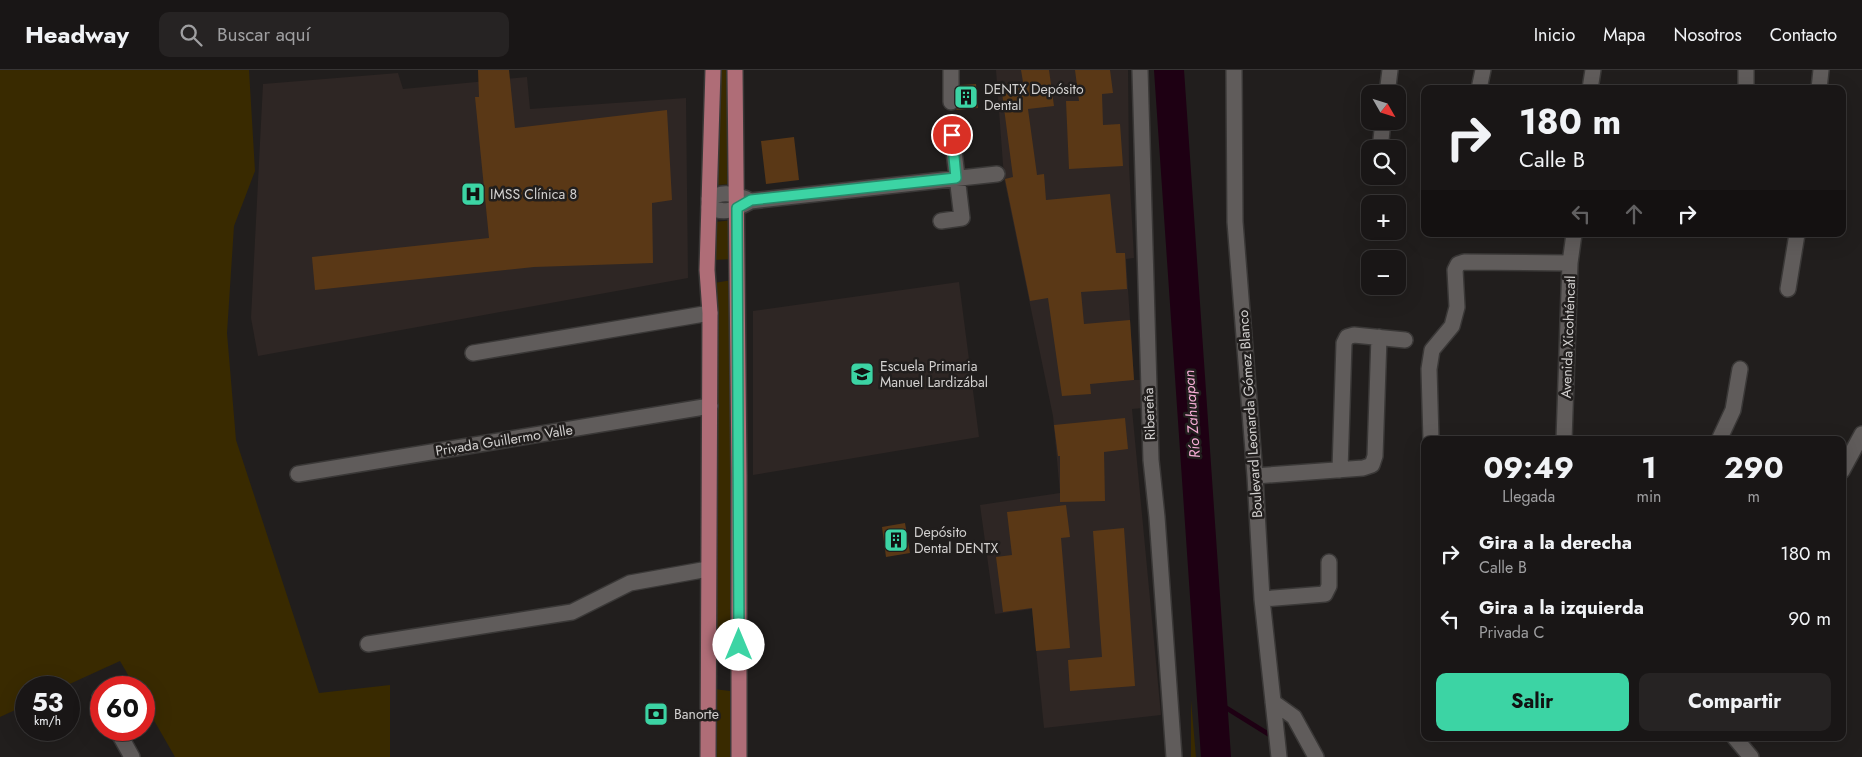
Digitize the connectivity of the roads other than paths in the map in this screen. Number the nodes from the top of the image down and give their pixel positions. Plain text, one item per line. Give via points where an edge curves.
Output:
1 (713, 70) edge
2 (735, 70) edge
3 (951, 70) edge
4 (1140, 70) edge
5 (1234, 70) edge
6 (1390, 70) edge
7 (1483, 70) edge
8 (1593, 70) edge
9 (1746, 70) edge
10 (1821, 70) edge
11 (1388, 85) edge
12 (1480, 85) edge
13 (1591, 85) edge
14 (1746, 85) edge
15 (1819, 85) edge
16 (951, 102) dead end
17 (1382, 130) edge
18 (952, 135) dead end
19 (1381, 140) dead end
20 (997, 174) dead end
21 (956, 178) junction
22 (736, 202) junction
23 (709, 203) junction
24 (941, 221) dead end
25 (1574, 237) edge
26 (1797, 237) edge
27 (1570, 264) junction
28 (1788, 289) dead end
29 (710, 313) junction
30 (1379, 336) junction
31 (1406, 340) dead end
32 (474, 353) dead end
33 (1740, 369) dead end
34 (710, 406) junction
35 (1862, 434) edge
36 (1432, 436) edge
37 (1564, 436) edge
38 (1721, 436) edge
39 (1846, 464) edge
40 (1340, 470) junction
41 (298, 474) dead end
42 (1255, 476) junction
43 (1329, 562) dead end
44 (708, 569) junction
45 (1262, 600) junction
46 (368, 644) dead end
47 (1273, 702) junction
48 (124, 741) edge
49 (1738, 741) edge
50 (132, 757) edge
51 (708, 757) edge
52 (739, 757) edge
53 (1174, 757) edge
54 (1280, 757) edge
55 (1316, 757) edge
56 (1751, 757) edge

1 - 23 main road
2 - 22 main road
3 - 16 street
4 - 53 street, Ribereña via 1150,460
5 - 42 street, Boulevard Leonarda Gómez Blanco via 1235,222
6 - 11 street
7 - 12 street
8 - 13 street
9 - 14 street
10 - 15 street
17 - 19 street
18 - 21 street
20 - 21 street
21 - 22 street
21 - 24 street via 962,218
22 - 23 street via 721,193
22 - 52 main road
23 - 29 main road via 707,270
25 - 27 street, Avenida Xicohténcatl
26 - 28 street
27 - 36 street via 1458,264 1455,270 1457,307 1452,326 1432,350 1429,369
27 - 37 street, Avenida Xicohténcatl
29 - 32 street
29 - 34 main road
30 - 31 street
30 - 40 street via 1375,456 1372,465
30 - 40 street via 1354,335 1347,337 1344,343
33 - 38 street via 1733,410
34 - 41 street, Privada Guillermo Valle
34 - 44 main road
35 - 39 street
40 - 42 street
42 - 45 street, Boulevard Leonarda Gómez Blanco
43 - 45 street via 1326,594
44 - 46 street via 630,583 572,612
44 - 51 main road
45 - 47 street, Boulevard Leonarda Gómez Blanco
47 - 54 street, Boulevard Leonarda Gómez Blanco
47 - 55 street via 1294,718
48 - 50 street
49 - 56 street

